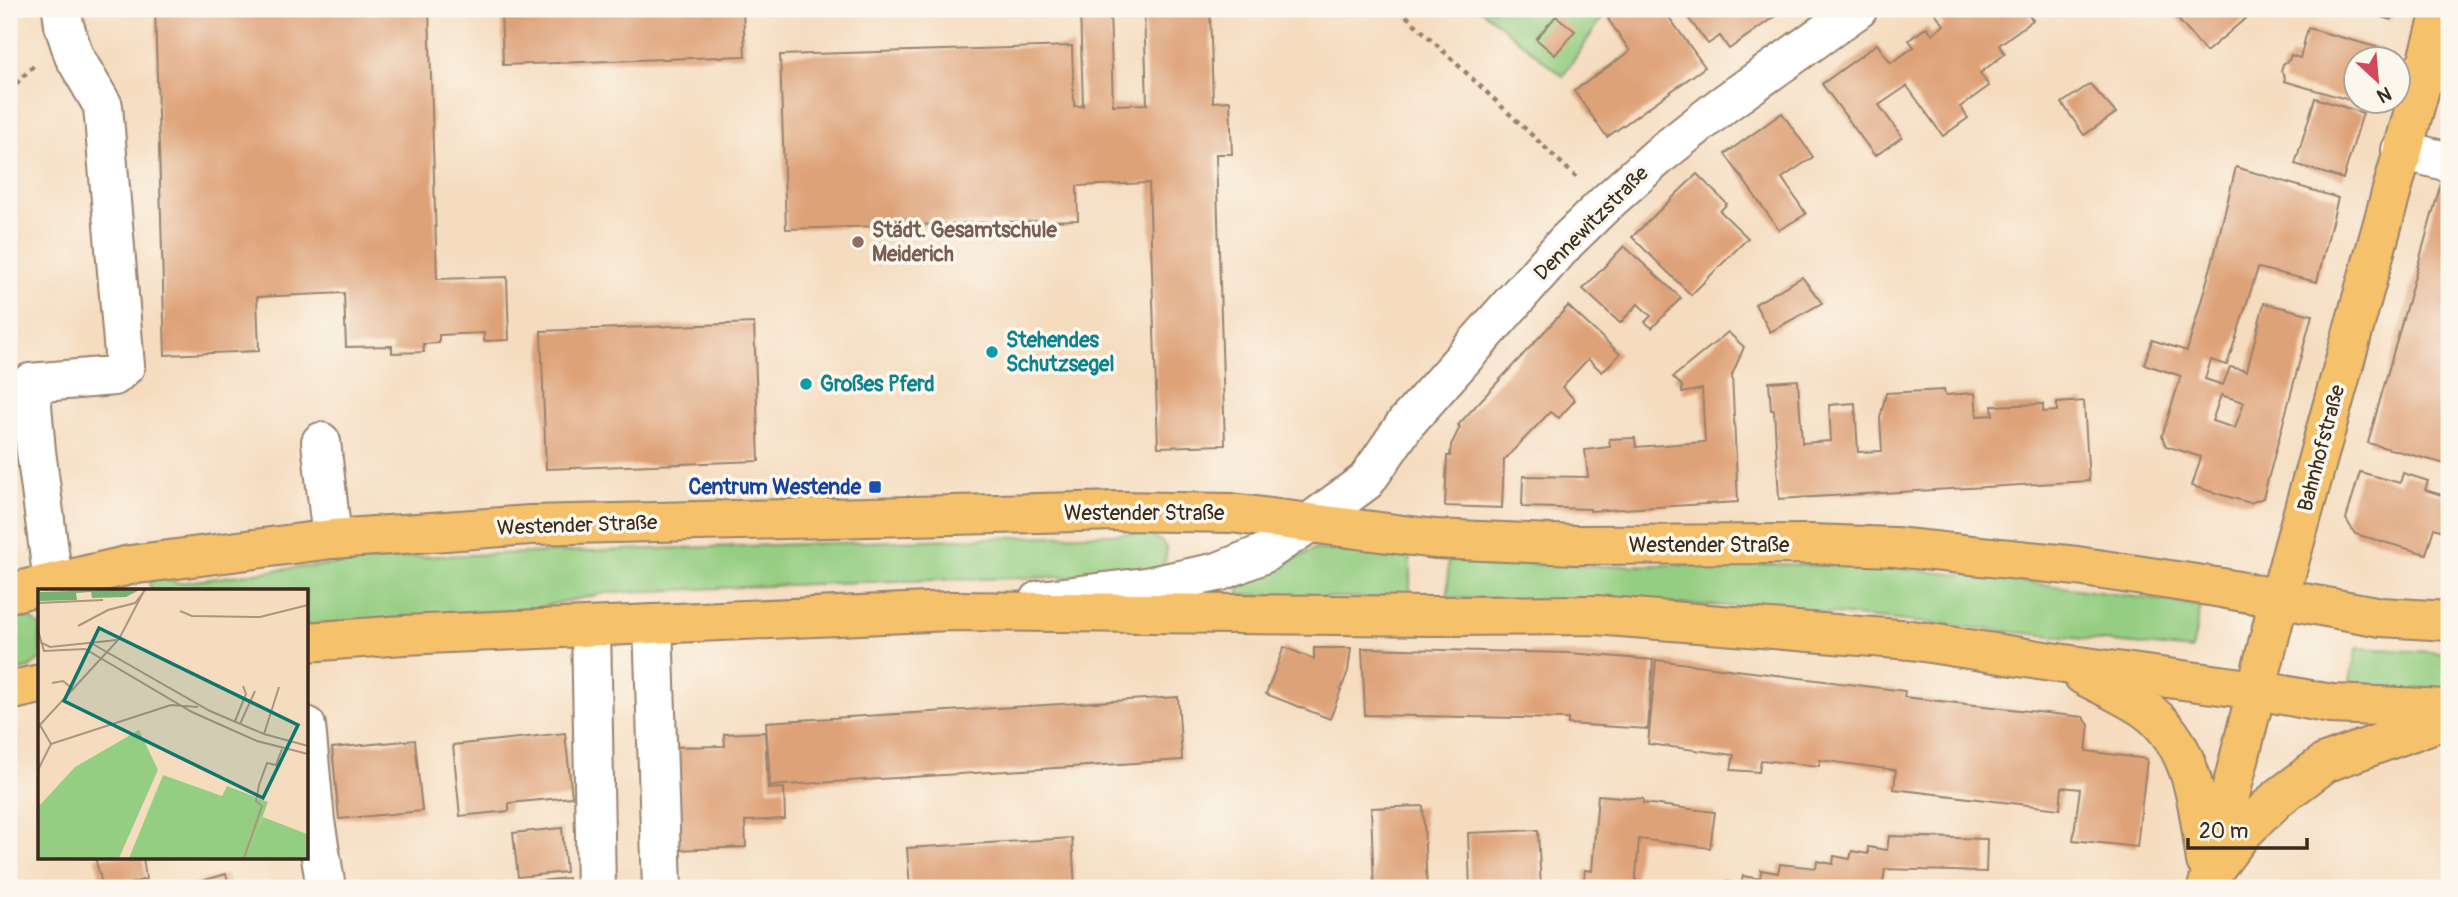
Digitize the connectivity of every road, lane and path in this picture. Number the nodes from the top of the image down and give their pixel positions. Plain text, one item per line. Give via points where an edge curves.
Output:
1 (62, 9) edge
2 (1399, 9) edge
3 (1858, 9) edge
4 (2442, 9) edge
5 (2437, 70) edge
6 (2401, 150) junction
7 (2449, 162) edge
8 (1605, 204) junction
9 (321, 442) dead end
10 (1366, 481) junction
11 (1309, 523) junction
12 (1382, 533) junction
13 (332, 539) junction
14 (55, 586) edge
15 (9, 593) edge
16 (2279, 599) junction
17 (951, 611) junction
18 (2449, 621) edge
19 (653, 624) junction
20 (591, 627) junction
21 (308, 642) edge
22 (2064, 664) junction
23 (38, 684) edge
24 (2257, 690) junction
25 (9, 691) edge
26 (2449, 709) edge
27 (2449, 718) edge
28 (308, 747) edge
29 (2208, 883) edge
30 (326, 888) edge
31 (596, 888) edge
32 (662, 888) edge

1 - 14 street via 74,57 103,106 125,366 114,376 30,383
2 - 8 path
3 - 8 street, Dennewitzstraße via 1723,105
4 - 5 main road, Bahnhofstraße
5 - 6 main road, Bahnhofstraße
6 - 7 street
6 - 16 main road, Bahnhofstraße
8 - 10 street, Dennewitzstraße via 1406,424
9 - 13 street
10 - 11 street, Dennewitzstraße
10 - 12 street via 1363,501 1369,518
11 - 12 main road, Westender Straße
11 - 13 main road, Westender Straße via 1231,513 1105,512 530,525
11 - 17 street, Dennewitzstraße via 1263,554 1218,572 1145,587
12 - 16 main road, Westender Straße via 1577,545 1895,547 2077,566
13 - 14 main road, Westender Straße via 130,565
14 - 15 main road, Westender Straße
16 - 18 main road, Westender Straße via 2381,617
16 - 24 main road, Bahnhofstraße
17 - 19 main road
17 - 22 main road via 1595,615 1911,640
19 - 20 main road
19 - 32 street
20 - 21 main road
20 - 31 street
22 - 24 main road
22 - 29 main road via 2145,709 2171,733 2186,762 2197,803
23 - 25 main road
24 - 26 main road via 2331,704
24 - 29 main road, Bahnhofstraße
27 - 29 main road via 2325,763 2243,832
28 - 30 street

